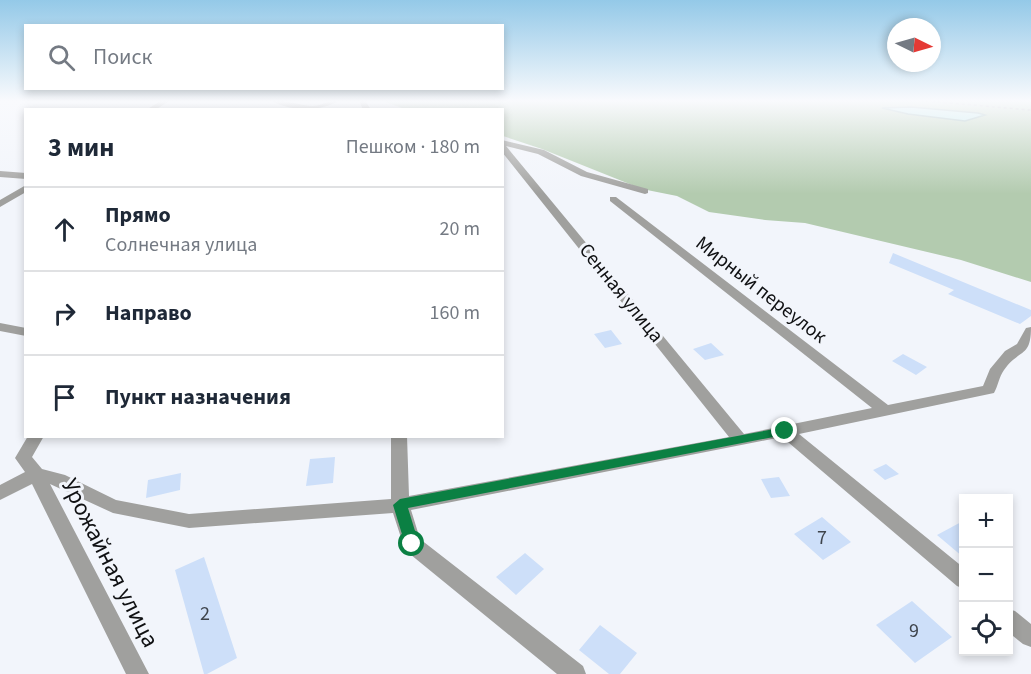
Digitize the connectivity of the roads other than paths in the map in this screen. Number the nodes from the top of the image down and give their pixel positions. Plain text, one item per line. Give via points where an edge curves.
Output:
1 (504, 144) edge
2 (504, 146) edge
3 (0, 174) edge
4 (24, 176) edge
5 (24, 189) edge
6 (645, 192) dead end
7 (613, 199) dead end
8 (0, 204) edge
9 (0, 327) edge
10 (1031, 331) edge
11 (24, 332) edge
12 (885, 411) junction
13 (785, 431) junction
14 (35, 438) edge
15 (399, 438) edge
16 (740, 440) junction
17 (36, 474) junction
18 (0, 493) edge
19 (400, 505) junction
20 (959, 577) edge
21 (1013, 622) edge
22 (1031, 637) edge
23 (138, 674) edge
24 (575, 674) edge

1 - 6 street via 542,152 584,174
2 - 16 street, Сенная улица
3 - 4 street
5 - 8 street
7 - 12 street, Мирный переулок
9 - 11 street
10 - 12 street via 1022,347 1010,354 995,372 989,390
12 - 13 street
13 - 16 street
13 - 20 street
14 - 17 street, Урожайная улица via 23,458
15 - 19 street
16 - 19 street
17 - 18 street
17 - 19 street via 59,480 113,506 189,521
17 - 23 street, Урожайная улица
19 - 24 street via 412,544
21 - 22 street

